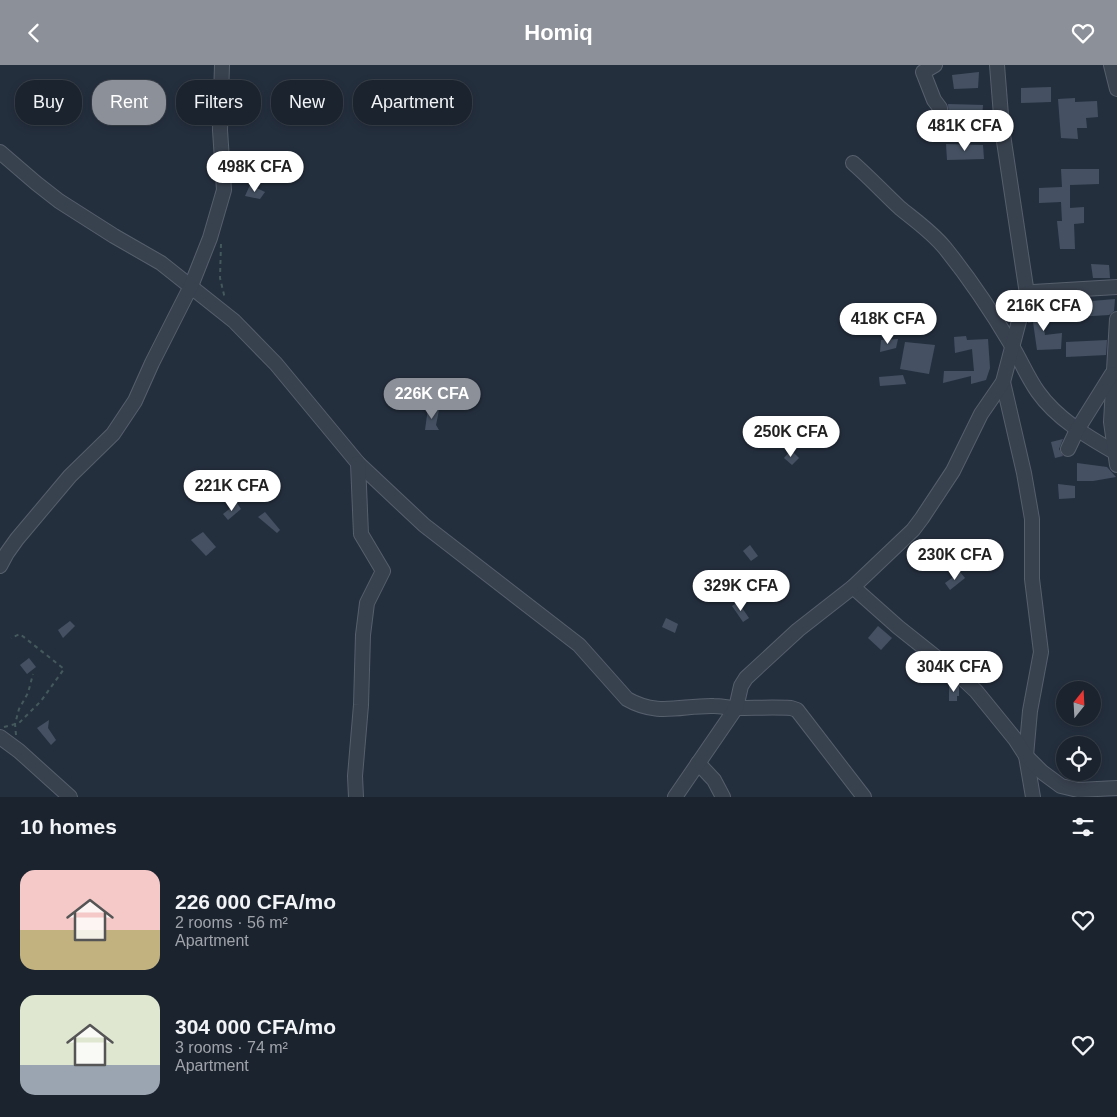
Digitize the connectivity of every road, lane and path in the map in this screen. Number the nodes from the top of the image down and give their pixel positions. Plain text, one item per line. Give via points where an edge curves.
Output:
1 (222, 65) edge
2 (935, 65) edge
3 (997, 65) edge
4 (1111, 65) edge
5 (1117, 89) edge
6 (941, 133) dead end
7 (0, 152) edge
8 (853, 163) dead end
9 (221, 244) dead end
10 (191, 286) junction
11 (1117, 287) edge
12 (1027, 294) junction
13 (230, 318) junction
14 (1117, 319) edge
15 (1012, 346) junction
16 (1114, 372) junction
17 (1003, 382) junction
18 (1077, 430) junction
19 (1068, 449) dead end
20 (1116, 459) edge
21 (358, 463) junction
22 (1, 563) edge
23 (853, 587) junction
24 (11, 638) dead end
25 (33, 674) dead end
26 (736, 708) junction
27 (15, 724) junction
28 (0, 730) edge
29 (0, 737) edge
30 (17, 750) junction
31 (1026, 756) junction
32 (698, 763) junction
33 (1117, 789) edge
34 (70, 797) edge
35 (356, 797) edge
36 (675, 797) edge
37 (724, 797) edge
38 (864, 797) edge
39 (1033, 797) edge

1 - 10 street via 220,130 224,190
2 - 6 street via 923,73 940,109
3 - 12 street via 1002,128
4 - 5 street
7 - 10 street via 59,201 161,263
8 - 15 street via 945,248
9 - 13 path via 220,278
10 - 13 street
10 - 22 street via 135,401 113,434 70,476
11 - 12 street
12 - 15 street
13 - 21 street via 276,364
14 - 16 street
15 - 17 street
15 - 18 street via 1038,393
16 - 18 street
16 - 20 street via 1112,422
17 - 23 street via 981,415 953,471 922,518
17 - 31 street via 1032,519 1032,579 1041,645
18 - 19 street
18 - 20 street
21 - 26 street via 424,525 579,645 636,705 674,710 713,706
21 - 35 street via 361,534 383,571 367,603 363,635
23 - 26 street via 798,630 746,678
23 - 31 street via 976,691
24 - 27 path via 20,635 64,669 41,701
25 - 27 path
26 - 32 street
26 - 38 street via 797,710
27 - 28 path
27 - 30 path
29 - 30 street
30 - 34 street
31 - 33 street via 1061,786 1078,790
31 - 39 street
32 - 36 street
32 - 37 street

